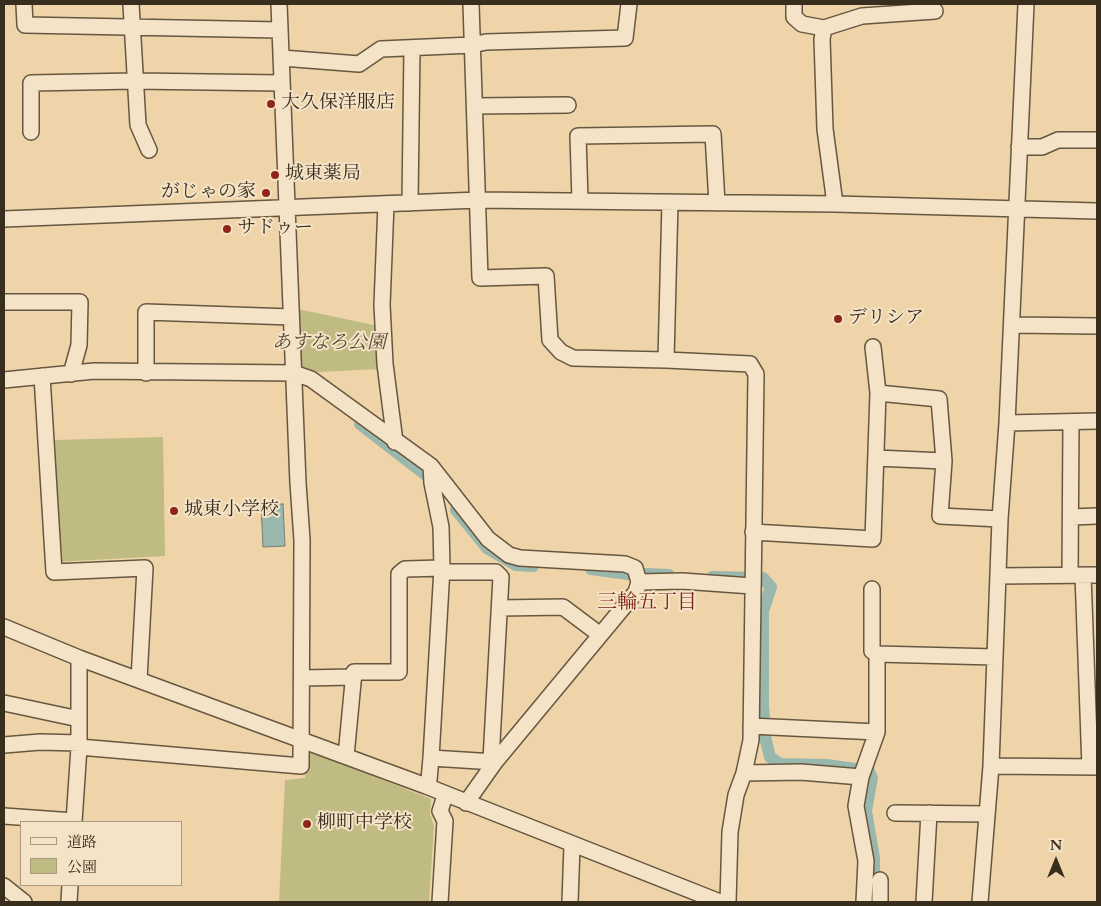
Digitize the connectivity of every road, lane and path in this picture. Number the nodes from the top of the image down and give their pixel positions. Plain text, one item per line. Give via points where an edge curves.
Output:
1 (24, 4) edge
2 (131, 4) edge
3 (279, 4) edge
4 (471, 4) edge
5 (629, 4) edge
6 (794, 4) edge
7 (1026, 4) edge
8 (862, 10) edge
9 (935, 11) dead end
10 (824, 28) junction
11 (132, 29) junction
12 (280, 30) junction
13 (472, 45) junction
14 (412, 48) junction
15 (282, 58) junction
16 (134, 81) junction
17 (281, 83) junction
18 (568, 105) dead end
19 (475, 106) junction
20 (31, 132) dead end
21 (1097, 140) edge
22 (1019, 147) junction
23 (149, 150) dead end
24 (478, 200) junction
25 (580, 200) junction
26 (670, 202) junction
27 (410, 203) junction
28 (717, 203) junction
29 (386, 204) junction
30 (835, 204) junction
31 (287, 208) junction
32 (1017, 210) junction
33 (1097, 211) edge
34 (4, 219) edge
35 (4, 302) edge
36 (291, 317) junction
37 (1012, 325) junction
38 (1097, 326) edge
39 (873, 347) dead end
40 (666, 360) junction
41 (146, 373) junction
42 (294, 373) junction
43 (70, 374) junction
44 (42, 376) junction
45 (4, 380) edge
46 (878, 393) junction
47 (1097, 421) edge
48 (1071, 422) junction
49 (1007, 423) junction
50 (395, 442) junction
51 (876, 458) junction
52 (944, 461) junction
53 (431, 474) junction
54 (1097, 516) edge
55 (1072, 517) junction
56 (1000, 519) junction
57 (753, 532) junction
58 (442, 570) junction
59 (1084, 575) edge
60 (998, 576) junction
61 (752, 581) junction
62 (639, 582) junction
63 (872, 589) dead end
64 (500, 608) junction
65 (4, 627) edge
66 (599, 634) junction
67 (877, 654) junction
68 (995, 656) junction
69 (79, 658) junction
70 (354, 677) junction
71 (302, 678) junction
72 (139, 680) junction
73 (4, 703) edge
74 (80, 719) junction
75 (760, 726) junction
76 (877, 732) junction
77 (301, 741) junction
78 (4, 745) edge
79 (79, 745) junction
80 (346, 756) junction
81 (431, 758) junction
82 (493, 761) junction
83 (990, 766) junction
84 (1094, 767) edge
85 (862, 772) junction
86 (744, 773) junction
87 (426, 786) junction
88 (445, 796) junction
89 (466, 803) junction
90 (895, 813) dead end
91 (929, 813) junction
92 (987, 814) junction
93 (4, 816) edge
94 (62, 821) edge
95 (74, 821) edge
96 (572, 844) junction
97 (880, 880) dead end
98 (4, 886) edge
99 (70, 886) edge
100 (24, 902) edge
101 (70, 902) edge
102 (440, 902) edge
103 (570, 902) edge
104 (720, 902) edge
105 (728, 902) edge
106 (864, 902) edge
107 (880, 902) edge
108 (924, 902) edge
109 (980, 902) edge

1 - 11 street via 25,25
2 - 11 street
3 - 12 street
4 - 13 street
5 - 13 street via 625,38
6 - 10 street via 794,17 802,24
7 - 22 street
8 - 9 street
8 - 10 street
10 - 30 street via 825,129
11 - 12 street
11 - 16 street
12 - 15 street
13 - 14 street
13 - 19 street
14 - 15 street via 381,49 359,64
14 - 27 street
15 - 17 street
16 - 17 street
16 - 20 street via 32,83
16 - 23 street via 138,125
17 - 31 street
18 - 19 street
19 - 24 street
21 - 22 street via 1058,140 1042,147
22 - 32 street
24 - 25 street
24 - 27 street
24 - 40 street via 480,278 546,276 550,340 561,352 573,358
25 - 26 street
25 - 28 street via 578,136 713,134
26 - 28 street
26 - 40 street
27 - 29 street
28 - 30 street
29 - 31 street
29 - 50 street via 382,305 384,364
30 - 32 street
31 - 34 street
31 - 36 street
32 - 33 street
32 - 37 street
35 - 43 street via 80,302 80,345
36 - 41 street via 146,312
36 - 42 street
37 - 38 street
37 - 49 street
39 - 46 street
40 - 57 street via 750,364 756,374
41 - 42 street
41 - 43 street
42 - 50 street via 311,379
42 - 71 street via 302,540
43 - 44 street
44 - 45 street
44 - 72 street via 54,572 145,568
46 - 51 street
46 - 52 street via 940,399
47 - 48 street
48 - 49 street
48 - 55 street
49 - 56 street
50 - 53 street
51 - 52 street
51 - 57 street via 873,539
52 - 56 street via 940,516
53 - 58 street via 441,527
53 - 62 street via 488,540 509,555 625,564 635,568
54 - 55 street
55 - 59 street
56 - 60 street
57 - 61 street
58 - 64 street via 496,572 501,577
58 - 70 street via 405,569 399,574 398,672 354,672
58 - 81 street
59 - 60 street
59 - 84 street
60 - 68 street
61 - 62 street
61 - 75 street
62 - 66 street via 636,592
63 - 67 street via 872,652
64 - 66 street via 563,607
64 - 82 street
65 - 69 street
66 - 82 street
67 - 68 street
67 - 76 street
68 - 83 street
69 - 72 street
69 - 74 street
70 - 71 street
70 - 80 street
71 - 77 street
72 - 77 street
73 - 74 street
74 - 79 street
75 - 76 street
75 - 86 street via 751,740
76 - 85 street
77 - 79 street via 301,766
77 - 80 street
78 - 79 street via 40,742
79 - 95 street
80 - 87 street
81 - 82 street
81 - 87 street
82 - 89 street
83 - 84 street
83 - 92 street
85 - 86 street
85 - 106 street via 856,806 866,861
86 - 105 street via 736,795 730,832
87 - 88 street
88 - 89 street
88 - 102 street via 440,811 444,821
89 - 96 street
90 - 91 street
91 - 92 street
91 - 108 street
92 - 109 street
93 - 94 street
96 - 103 street
96 - 104 street
97 - 107 street
98 - 100 street
99 - 101 street

